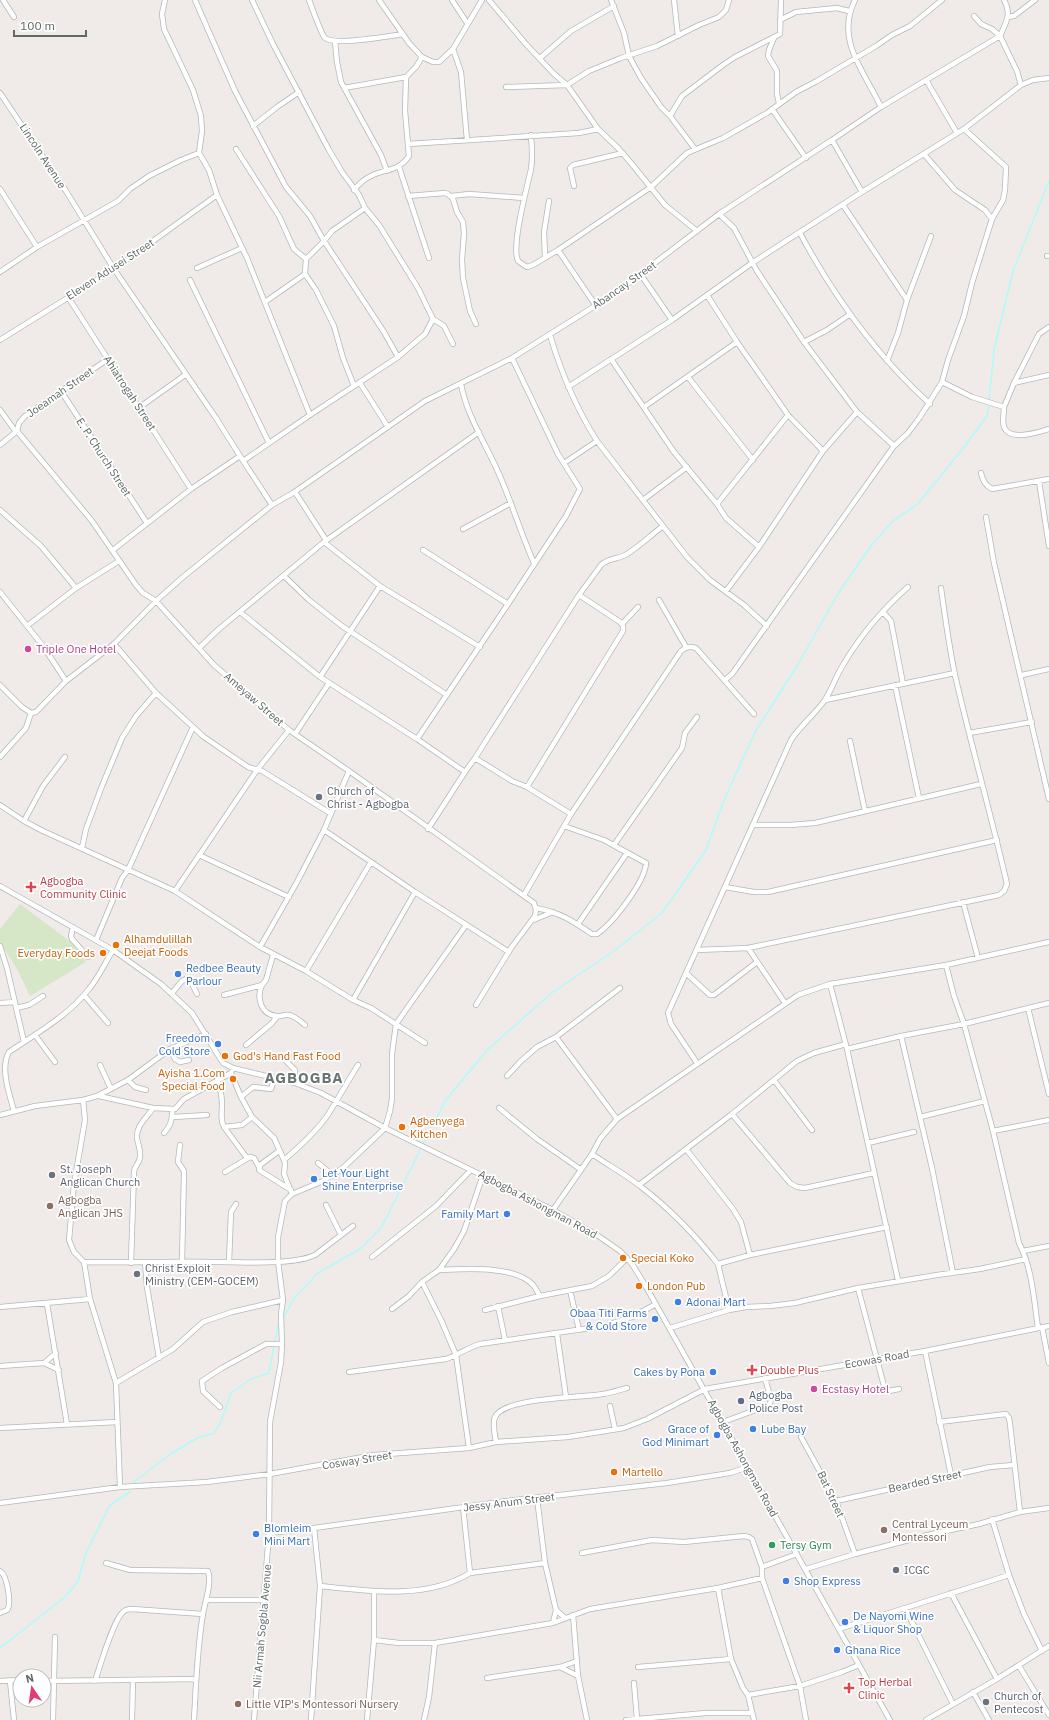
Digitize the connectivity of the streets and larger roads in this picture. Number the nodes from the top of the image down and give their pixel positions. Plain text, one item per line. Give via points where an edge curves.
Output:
1 (3, 0) edge
2 (165, 0) edge
3 (194, 0) edge
4 (252, 0) edge
5 (309, 0) edge
6 (380, 0) edge
7 (452, 0) edge
8 (482, 0) edge
9 (489, 0) edge
10 (611, 0) edge
11 (674, 0) edge
12 (729, 0) edge
13 (781, 0) edge
14 (855, 0) edge
15 (942, 0) edge
16 (1004, 0) edge
17 (1035, 0) edge
18 (614, 6) junction
19 (849, 11) junction
20 (974, 16) dead end
21 (14, 17) dead end
22 (1008, 17) junction
23 (780, 20) junction
24 (467, 23) junction
25 (403, 34) junction
26 (678, 36) junction
27 (1000, 36) junction
28 (774, 38) junction
29 (335, 41) junction
30 (453, 49) junction
31 (629, 56) junction
32 (422, 57) junction
33 (540, 58) junction
34 (855, 58) junction
35 (406, 77) junction
36 (1049, 78) edge
37 (926, 80) junction
38 (567, 85) junction
39 (1021, 86) junction
40 (506, 87) dead end
41 (344, 88) junction
42 (299, 92) junction
43 (0, 94) edge
44 (779, 103) junction
45 (881, 106) junction
46 (772, 109) junction
47 (670, 116) junction
48 (253, 126) junction
49 (598, 129) junction
50 (964, 129) junction
51 (957, 133) junction
52 (532, 135) junction
53 (467, 140) junction
54 (832, 140) junction
55 (408, 144) junction
56 (236, 149) dead end
57 (695, 149) junction
58 (199, 153) junction
59 (623, 153) junction
60 (924, 154) junction
61 (806, 158) junction
62 (399, 167) junction
63 (387, 171) junction
64 (574, 186) dead end
65 (651, 187) junction
66 (0, 189) edge
67 (354, 190) junction
68 (862, 192) junction
69 (217, 195) junction
70 (450, 195) junction
71 (408, 196) junction
72 (524, 198) junction
73 (549, 201) dead end
74 (843, 205) junction
75 (365, 208) junction
76 (718, 214) junction
77 (992, 219) junction
78 (83, 220) junction
79 (697, 231) junction
80 (800, 233) junction
81 (931, 236) dead end
82 (324, 241) junction
83 (37, 247) junction
84 (242, 248) junction
85 (558, 250) junction
86 (545, 256) junction
87 (429, 258) dead end
88 (306, 259) junction
89 (752, 263) junction
90 (197, 268) dead end
91 (114, 269) junction
92 (0, 272) edge
93 (305, 274) junction
94 (640, 275) junction
95 (190, 280) dead end
96 (707, 295) junction
97 (68, 297) junction
98 (907, 300) junction
99 (265, 302) junction
100 (596, 306) junction
101 (850, 315) junction
102 (433, 319) junction
103 (672, 320) junction
104 (476, 324) dead end
105 (1049, 327) edge
106 (550, 335) junction
107 (0, 340) edge
108 (736, 342) junction
109 (804, 342) junction
110 (453, 344) dead end
111 (398, 357) junction
112 (512, 358) junction
113 (108, 359) junction
114 (611, 359) junction
115 (887, 361) junction
116 (185, 375) junction
117 (1049, 375) edge
118 (688, 377) junction
119 (942, 382) junction
120 (360, 383) junction
121 (1014, 383) junction
122 (461, 384) junction
123 (354, 386) junction
124 (568, 387) junction
125 (62, 391) junction
126 (930, 404) junction
127 (140, 407) junction
128 (644, 407) junction
129 (1004, 407) junction
130 (0, 410) edge
131 (857, 412) junction
132 (310, 415) junction
133 (788, 415) junction
134 (388, 427) junction
135 (1049, 429) edge
136 (16, 432) junction
137 (479, 432) junction
138 (597, 440) junction
139 (270, 443) junction
140 (0, 445) edge
141 (894, 446) junction
142 (823, 451) junction
143 (240, 456) junction
144 (753, 460) junction
145 (243, 461) junction
146 (564, 463) junction
147 (686, 467) junction
148 (981, 473) dead end
149 (1049, 479) edge
150 (1039, 481) junction
151 (191, 489) junction
152 (295, 492) junction
153 (643, 500) junction
154 (511, 503) junction
155 (717, 504) junction
156 (272, 505) junction
157 (0, 510) edge
158 (986, 517) dead end
159 (147, 523) junction
160 (663, 526) junction
161 (463, 529) dead end
162 (1048, 538) edge
163 (325, 541) junction
164 (1049, 546) edge
165 (759, 547) junction
166 (113, 550) junction
167 (423, 550) dead end
168 (119, 561) junction
169 (534, 563) junction
170 (284, 576) junction
171 (380, 586) junction
172 (908, 587) dead end
173 (76, 588) junction
174 (941, 588) dead end
175 (726, 591) junction
176 (0, 592) edge
177 (579, 595) junction
178 (659, 600) dead end
179 (156, 601) junction
180 (508, 604) junction
181 (638, 607) dead end
182 (240, 612) junction
183 (883, 612) junction
184 (622, 624) junction
185 (28, 626) junction
186 (767, 626) junction
187 (350, 632) junction
188 (114, 644) junction
189 (480, 647) junction
190 (199, 648) junction
191 (686, 648) junction
192 (1049, 669) edge
193 (955, 673) junction
194 (1022, 675) junction
195 (320, 677) junction
196 (725, 680) junction
197 (66, 681) junction
198 (329, 683) junction
199 (903, 684) junction
200 (0, 685) edge
201 (895, 685) junction
202 (156, 693) junction
203 (447, 695) junction
204 (825, 700) junction
205 (31, 713) junction
206 (754, 714) dead end
207 (697, 717) dead end
208 (1032, 722) junction
209 (193, 727) junction
210 (289, 730) junction
211 (295, 734) junction
212 (969, 734) junction
213 (417, 739) junction
214 (850, 741) dead end
215 (0, 757) edge
216 (65, 757) dead end
217 (475, 758) junction
218 (257, 770) junction
219 (349, 771) junction
220 (465, 772) junction
221 (981, 784) junction
222 (528, 787) junction
223 (919, 798) junction
224 (1049, 799) edge
225 (0, 805) edge
226 (865, 811) junction
227 (330, 814) junction
228 (571, 814) junction
229 (24, 821) junction
230 (753, 825) junction
231 (564, 826) junction
232 (428, 829) junction
233 (324, 830) junction
234 (997, 840) junction
235 (614, 845) junction
236 (82, 848) junction
237 (627, 853) junction
238 (199, 855) junction
239 (371, 862) junction
240 (128, 870) junction
241 (0, 886) edge
242 (725, 887) junction
243 (175, 891) junction
244 (415, 892) junction
245 (524, 895) junction
246 (288, 897) junction
247 (963, 902) junction
248 (536, 908) junction
249 (553, 912) junction
250 (532, 921) junction
251 (466, 924) junction
252 (578, 924) junction
253 (73, 927) junction
254 (96, 940) junction
255 (1049, 942) edge
256 (0, 946) edge
257 (260, 947) junction
258 (748, 948) junction
259 (113, 950) junction
260 (697, 950) junction
261 (509, 952) junction
262 (273, 955) junction
263 (88, 957) dead end
264 (978, 958) junction
265 (757, 962) junction
266 (946, 965) junction
267 (306, 971) junction
268 (686, 973) junction
269 (830, 984) junction
270 (262, 986) junction
271 (620, 988) dead end
272 (172, 993) junction
273 (197, 994) dead end
274 (84, 995) junction
275 (224, 995) dead end
276 (43, 996) dead end
277 (354, 1000) junction
278 (15, 1002) junction
279 (0, 1003) edge
280 (785, 1003) junction
281 (1049, 1003) edge
282 (476, 1006) dead end
283 (16, 1008) junction
284 (1028, 1008) junction
285 (277, 1016) junction
286 (108, 1023) dead end
287 (396, 1024) junction
288 (964, 1024) junction
289 (305, 1025) dead end
290 (206, 1034) junction
291 (35, 1035) junction
292 (901, 1036) junction
293 (556, 1037) junction
294 (24, 1042) junction
295 (425, 1043) dead end
296 (246, 1045) dead end
297 (847, 1047) junction
298 (170, 1049) junction
299 (189, 1060) dead end
300 (285, 1060) dead end
301 (55, 1062) dead end
302 (697, 1063) junction
303 (100, 1065) dead end
304 (358, 1065) dead end
305 (233, 1068) junction
306 (231, 1073) junction
307 (507, 1076) dead end
308 (275, 1078) junction
309 (128, 1080) junction
310 (217, 1080) junction
311 (774, 1080) junction
312 (295, 1083) junction
313 (111, 1089) junction
314 (146, 1090) dead end
315 (1049, 1094) edge
316 (97, 1096) junction
317 (241, 1097) junction
318 (83, 1100) junction
319 (336, 1100) junction
320 (985, 1101) junction
321 (153, 1108) junction
322 (499, 1108) dead end
323 (172, 1109) junction
324 (14, 1111) junction
325 (732, 1114) junction
326 (0, 1115) edge
327 (207, 1115) dead end
328 (172, 1117) junction
329 (252, 1117) junction
330 (920, 1117) junction
331 (617, 1118) junction
332 (1049, 1120) edge
333 (224, 1127) junction
334 (385, 1128) junction
335 (812, 1130) dead end
336 (993, 1130) junction
337 (914, 1132) dead end
338 (164, 1133) dead end
339 (868, 1143) junction
340 (180, 1146) dead end
341 (686, 1148) junction
342 (279, 1151) junction
343 (592, 1154) junction
344 (247, 1158) junction
345 (284, 1160) junction
346 (318, 1163) dead end
347 (259, 1166) junction
348 (471, 1170) junction
349 (580, 1170) junction
350 (225, 1172) dead end
351 (874, 1173) junction
352 (333, 1175) junction
353 (482, 1175) junction
354 (639, 1185) junction
355 (291, 1192) junction
356 (236, 1204) dead end
357 (326, 1205) dead end
358 (553, 1210) junction
359 (353, 1226) dead end
360 (887, 1227) junction
361 (341, 1235) junction
362 (1049, 1246) edge
363 (1023, 1250) junction
364 (750, 1255) junction
365 (372, 1258) dead end
366 (627, 1258) junction
367 (1026, 1259) junction
368 (278, 1261) junction
369 (84, 1262) junction
370 (131, 1262) junction
371 (145, 1262) junction
372 (182, 1262) junction
373 (229, 1262) junction
374 (718, 1264) junction
375 (439, 1270) junction
376 (953, 1273) junction
377 (898, 1280) junction
378 (422, 1282) junction
379 (858, 1288) junction
380 (570, 1290) junction
381 (540, 1296) junction
382 (90, 1299) junction
383 (283, 1300) junction
384 (47, 1304) junction
385 (656, 1304) junction
386 (498, 1306) junction
387 (0, 1307) edge
388 (392, 1309) dead end
389 (485, 1310) dead end
390 (729, 1310) junction
391 (1049, 1326) edge
392 (1040, 1327) junction
393 (670, 1328) junction
394 (580, 1330) junction
395 (557, 1334) junction
396 (504, 1340) junction
397 (282, 1344) junction
398 (925, 1351) junction
399 (56, 1353) junction
400 (456, 1356) junction
401 (159, 1358) junction
402 (876, 1359) junction
403 (1049, 1361) edge
404 (44, 1363) junction
405 (0, 1366) edge
406 (58, 1370) junction
407 (350, 1372) dead end
408 (765, 1378) junction
409 (116, 1383) junction
410 (627, 1388) dead end
411 (705, 1389) junction
412 (900, 1389) dead end
413 (566, 1397) junction
414 (610, 1406) dead end
415 (220, 1407) dead end
416 (117, 1422) junction
417 (723, 1422) junction
418 (940, 1422) junction
419 (67, 1424) junction
420 (0, 1428) edge
421 (614, 1429) junction
422 (801, 1436) dead end
423 (496, 1442) junction
424 (469, 1448) junction
425 (1014, 1465) junction
426 (748, 1467) junction
427 (270, 1474) junction
428 (951, 1476) junction
429 (120, 1487) junction
430 (537, 1498) junction
431 (836, 1501) junction
432 (0, 1503) edge
433 (463, 1507) junction
434 (1049, 1508) edge
435 (1020, 1512) junction
436 (992, 1519) junction
437 (314, 1528) junction
438 (270, 1533) junction
439 (582, 1553) dead end
440 (797, 1554) junction
441 (855, 1554) junction
442 (106, 1563) dead end
443 (546, 1563) junction
444 (762, 1567) junction
445 (806, 1569) junction
446 (0, 1571) edge
447 (470, 1573) junction
448 (1008, 1575) junction
449 (762, 1578) junction
450 (320, 1586) junction
451 (718, 1588) junction
452 (374, 1592) junction
453 (951, 1593) junction
454 (207, 1600) junction
455 (265, 1600) junction
456 (905, 1608) junction
457 (556, 1610) junction
458 (0, 1613) edge
459 (203, 1614) junction
460 (573, 1615) junction
461 (565, 1618) junction
462 (553, 1623) junction
463 (839, 1630) junction
464 (55, 1637) dead end
465 (374, 1640) junction
466 (435, 1643) junction
467 (1049, 1646) edge
468 (1042, 1651) junction
469 (731, 1659) junction
470 (577, 1661) junction
471 (859, 1665) junction
472 (560, 1666) junction
473 (1019, 1666) junction
474 (638, 1667) dead end
475 (578, 1676) junction
476 (487, 1678) dead end
477 (196, 1679) junction
478 (997, 1679) junction
479 (95, 1680) junction
480 (133, 1680) junction
481 (0, 1681) edge
482 (10, 1681) joint
483 (53, 1681) junction
484 (634, 1683) dead end
485 (800, 1686) junction
486 (973, 1692) junction
487 (748, 1695) junction
488 (953, 1704) junction
489 (752, 1713) junction
490 (1049, 1715) edge
491 (637, 1719) edge
492 (14, 1720) edge
493 (53, 1720) edge
494 (132, 1720) edge
495 (194, 1720) edge
496 (254, 1720) edge
497 (311, 1720) edge
498 (367, 1720) edge
499 (424, 1720) edge
500 (587, 1720) edge
501 (626, 1720) edge
502 (754, 1720) edge
503 (806, 1720) edge
504 (890, 1720) edge
505 (926, 1720) edge
506 (989, 1720) edge

1 - 21 street
2 - 58 street via 162,14 164,29 193,90 201,116
3 - 48 street
4 - 42 street
5 - 29 street via 323,35
6 - 25 street
7 - 24 street
8 - 24 street
9 - 33 street
10 - 18 street
11 - 26 street
12 - 26 street via 724,14
13 - 23 street
14 - 19 street
15 - 34 street via 910,26
16 - 22 street via 1009,10
17 - 22 street via 1014,16
18 - 31 street
18 - 33 street via 571,31
19 - 23 street via 837,8 796,12
19 - 34 street via 848,32
20 - 27 street via 981,24
22 - 27 street
23 - 28 street via 780,34
24 - 30 street
25 - 29 street
25 - 32 street
26 - 31 street
27 - 37 street, Abancay Street
27 - 39 street via 1017,71
28 - 44 street via 768,56 777,71
28 - 47 street via 723,65 682,96
29 - 41 street via 338,70
30 - 32 street via 439,62
30 - 53 street via 461,72
31 - 38 street via 589,71
31 - 47 street via 641,78
32 - 35 street
33 - 38 street
34 - 44 street
34 - 45 street
35 - 41 street
35 - 55 street via 405,111
36 - 39 street via 1033,80
37 - 45 street, Abancay Street
37 - 51 street
38 - 40 street
38 - 49 street
39 - 50 street
41 - 63 street via 381,155
42 - 48 street
42 - 67 street via 329,150
43 - 78 street, Lincoln Avenue
44 - 46 street
45 - 54 street, Abancay Street
46 - 57 street via 730,134
46 - 61 street
47 - 57 street
48 - 82 street via 286,187 310,216
49 - 52 street via 579,133
49 - 59 street
50 - 51 street
50 - 77 street via 1006,167 1006,190
51 - 60 street
52 - 53 street
52 - 72 street via 532,162
53 - 55 street
54 - 61 street, Abancay Street
54 - 68 street
55 - 62 street via 409,156
56 - 88 street via 279,216 296,250
57 - 65 street via 681,158
58 - 69 street via 209,170
58 - 78 street via 149,176 118,201
59 - 64 street via 573,165 570,172
59 - 65 street
60 - 68 street
60 - 77 street via 955,190 985,210
61 - 76 street, Abancay Street
62 - 63 street
62 - 71 street
63 - 67 street via 370,176
65 - 79 street via 665,205
65 - 85 street
66 - 83 street
67 - 75 street
68 - 74 street
69 - 84 street
69 - 91 street, Eleven Adusei Street
70 - 71 street
70 - 72 street
70 - 104 street via 463,222 463,278 470,311
71 - 87 street
72 - 86 street via 516,258 520,264 527,267
73 - 86 street via 544,232
74 - 80 street
74 - 98 street
75 - 82 street via 332,231
75 - 102 street via 379,225 418,288
76 - 79 street, Abancay Street
76 - 89 street via 734,228
77 - 119 street
78 - 83 street
78 - 91 street, Lincoln Avenue
79 - 94 street, Abancay Street
80 - 89 street
80 - 101 street
81 - 98 street
82 - 88 street
82 - 111 street
83 - 92 street
84 - 90 street
84 - 99 street
85 - 86 street
85 - 100 street
88 - 93 street
89 - 96 street
89 - 109 street
91 - 97 street, Eleven Adusei Street
91 - 116 street, Lincoln Avenue
93 - 99 street
93 - 123 street via 334,326
94 - 100 street, Abancay Street
94 - 103 street
95 - 139 street
96 - 103 street
96 - 108 street
97 - 107 street, Eleven Adusei Street
97 - 113 street, Ahiatrogah Street
98 - 115 street
99 - 132 street
100 - 106 street, Abancay Street
101 - 109 street
101 - 115 street
102 - 110 street via 444,326
102 - 111 street via 426,334
103 - 114 street
105 - 121 street via 1039,334
106 - 112 street, Abancay Street
106 - 124 street
108 - 118 street
108 - 133 street
109 - 131 street
111 - 120 street
112 - 122 street, Abancay Street
112 - 146 street
113 - 125 street, Joeamah Street
113 - 127 street, Ahiatrogah Street
114 - 124 street
114 - 128 street
115 - 126 street
116 - 127 street
116 - 143 street, Lincoln Avenue
117 - 121 street
118 - 128 street
118 - 144 street
119 - 126 street
119 - 129 street via 972,398
120 - 123 street
120 - 134 street
121 - 129 street
122 - 134 street, Abancay Street via 425,401
122 - 137 street via 468,412
123 - 132 street
124 - 138 street
125 - 136 street, Joeamah Street via 25,416
125 - 159 street, E. P. Church Street
126 - 141 street via 908,433
127 - 151 street, Ahiatrogah Street
128 - 147 street
129 - 135 street via 1004,426 1013,435 1021,436
130 - 136 street, Ameyaw Street
131 - 141 street
131 - 142 street
132 - 139 street
133 - 142 street
133 - 144 street
134 - 152 street, Abancay Street
136 - 140 street, Joeamah Street
136 - 166 street, Ameyaw Street via 92,521
137 - 154 street
137 - 163 street
138 - 146 street
138 - 153 street
139 - 145 street
141 - 186 street
142 - 165 street
143 - 145 street, Lincoln Avenue
143 - 151 street
144 - 155 street
145 - 156 street, Lincoln Avenue
146 - 169 street via 579,486 579,492
147 - 153 street
147 - 155 street
148 - 150 street via 986,486 992,489
149 - 150 street
150 - 162 street
151 - 159 street
152 - 156 street, Abancay Street
152 - 163 street
153 - 160 street
154 - 161 street
154 - 169 street
155 - 165 street via 726,518
156 - 179 street, Abancay Street
157 - 173 street via 40,546
158 - 194 street via 994,563
159 - 166 street
160 - 175 street via 696,567
160 - 177 street via 627,554 604,562
162 - 164 street
163 - 170 street
163 - 171 street
165 - 175 street
166 - 168 street, Ameyaw Street
167 - 180 street
168 - 173 street
168 - 179 street, Ameyaw Street via 143,593
169 - 180 street
170 - 182 street
170 - 187 street via 309,600
171 - 187 street
171 - 189 street
172 - 183 street
173 - 185 street
174 - 193 street
175 - 186 street
176 - 185 street
177 - 184 street
177 - 217 street
178 - 191 street
179 - 188 street, Abancay Street
179 - 190 street, Ameyaw Street
180 - 189 street
181 - 184 street
182 - 190 street
182 - 195 street
183 - 199 street via 891,621
183 - 204 street via 843,665
184 - 222 street via 623,631
185 - 197 street
186 - 196 street
187 - 195 street
187 - 203 street
188 - 197 street, Abancay Street
188 - 202 street
189 - 203 street
190 - 210 street, Ameyaw Street via 214,665
191 - 196 street via 696,648
191 - 228 street via 681,651
192 - 194 street
193 - 199 street
193 - 212 street
194 - 208 street
195 - 198 street
196 - 206 street
197 - 205 street, Abancay Street via 36,712
198 - 211 street
198 - 213 street
199 - 201 street
200 - 205 street
201 - 204 street
201 - 223 street
202 - 209 street
202 - 236 street via 136,716 122,738 86,829
203 - 213 street
204 - 230 street via 791,740
205 - 215 street via 26,728
207 - 235 street via 685,733 682,748
208 - 212 street
208 - 224 street
209 - 218 street via 236,759
209 - 240 street
210 - 211 street, Ameyaw Street
210 - 218 street
211 - 219 street, Ameyaw Street
212 - 221 street
213 - 220 street
214 - 226 street
216 - 229 street via 43,786
217 - 220 street
217 - 222 street via 512,781
218 - 227 street
218 - 238 street
219 - 227 street
219 - 232 street, Ameyaw Street
220 - 232 street
221 - 223 street
221 - 234 street
222 - 228 street
223 - 226 street
225 - 229 street
226 - 230 street via 815,823
227 - 233 street
228 - 231 street
229 - 236 street
230 - 242 street
231 - 235 street
231 - 245 street
232 - 245 street, Ameyaw Street
233 - 239 street
233 - 246 street
234 - 242 street via 768,892
234 - 247 street via 1007,884 1004,891 999,895
235 - 237 street
236 - 240 street
237 - 252 street
237 - 252 street via 646,863 645,871 627,903 597,934 592,934
238 - 243 street
238 - 246 street
239 - 244 street
239 - 267 street
240 - 243 street
240 - 254 street via 122,878
241 - 253 street, Agbogba Ashongman Road
242 - 260 street
243 - 257 street
244 - 251 street
244 - 277 street
245 - 248 street, Ameyaw Street
246 - 257 street
247 - 258 street
247 - 264 street
248 - 249 street
248 - 250 street
249 - 250 street
249 - 252 street via 566,916
250 - 261 street
251 - 261 street
251 - 287 street
253 - 254 street, Agbogba Ashongman Road
253 - 263 street via 72,939
254 - 259 street, Agbogba Ashongman Road
255 - 264 street
256 - 278 street
257 - 262 street
258 - 260 street
258 - 265 street
259 - 272 street, Agbogba Ashongman Road
259 - 274 street
260 - 268 street
261 - 282 street
262 - 267 street
262 - 270 street
264 - 266 street
265 - 268 street via 710,995
265 - 280 street
266 - 269 street
266 - 288 street
267 - 277 street
268 - 302 street via 668,1013 668,1019
269 - 280 street via 809,990
269 - 297 street
270 - 275 street
270 - 285 street via 258,995 259,1002 267,1012
271 - 293 street
272 - 273 street via 186,978 190,980
272 - 290 street, Agbogba Ashongman Road via 192,1013
274 - 286 street
274 - 291 street
276 - 283 street via 29,1005
277 - 287 street
278 - 279 street
278 - 283 street
280 - 302 street
281 - 284 street
283 - 294 street
284 - 288 street
284 - 315 street
285 - 289 street via 289,1014
285 - 296 street
287 - 295 street
287 - 334 street via 392,1054 392,1099
288 - 292 street
288 - 320 street
290 - 298 street
290 - 305 street, Agbogba Ashongman Road via 220,1059
291 - 294 street
291 - 301 street
292 - 297 street
292 - 330 street
293 - 307 street via 537,1047
293 - 331 street
294 - 324 street via 9,1052 4,1063
297 - 311 street via 805,1056
297 - 339 street
298 - 299 street via 175,1059 180,1062
298 - 309 street
300 - 312 street via 295,1070
302 - 331 street
303 - 313 street
304 - 319 street
305 - 306 street
305 - 308 street, Agbogba Ashongman Road
306 - 310 street
306 - 317 street
308 - 312 street, Agbogba Ashongman Road
308 - 317 street via 271,1089 253,1086
309 - 313 street
309 - 314 street via 135,1087
310 - 323 street
310 - 333 street
311 - 325 street
311 - 335 street
312 - 319 street, Agbogba Ashongman Road
313 - 316 street
316 - 318 street
316 - 321 street
317 - 329 street
318 - 324 street
318 - 369 street via 85,1120 74,1184 69,1240 74,1252
319 - 334 street, Agbogba Ashongman Road
319 - 345 street via 329,1114
320 - 330 street
320 - 336 street
321 - 323 street
321 - 370 street via 141,1122 137,1137 141,1156 134,1171
322 - 349 street
323 - 328 street
324 - 326 street
325 - 341 street
325 - 351 street via 790,1184 797,1188
327 - 328 street
328 - 338 street via 170,1127
329 - 333 street via 242,1126
329 - 342 street via 274,1138
330 - 376 street
331 - 343 street
332 - 336 street
333 - 344 street
334 - 348 street, Agbogba Ashongman Road
334 - 352 street
336 - 363 street
337 - 339 street
339 - 351 street
340 - 372 street via 178,1162 184,1171
341 - 354 street
341 - 364 street via 734,1209 741,1222
342 - 345 street
342 - 347 street
343 - 349 street
343 - 354 street
344 - 347 street via 252,1157
344 - 350 street
345 - 355 street via 284,1174
346 - 352 street
347 - 355 street via 259,1170
348 - 353 street, Agbogba Ashongman Road
348 - 365 street via 436,1206
349 - 358 street
351 - 360 street
352 - 355 street
353 - 358 street, Agbogba Ashongman Road
353 - 375 street via 464,1231
354 - 374 street via 660,1202
355 - 368 street, Nii Armah Sogbla Avenue via 286,1201 278,1236
356 - 373 street via 231,1212
357 - 361 street
358 - 366 street, Agbogba Ashongman Road via 597,1235
359 - 361 street
360 - 364 street
360 - 377 street
361 - 368 street via 308,1258
362 - 363 street
363 - 367 street
364 - 374 street
366 - 380 street via 601,1282
366 - 385 street, Agbogba Ashongman Road
367 - 376 street via 980,1270
367 - 392 street
368 - 373 street
368 - 383 street, Nii Armah Sogbla Avenue
369 - 370 street
369 - 382 street
370 - 371 street
371 - 372 street
371 - 401 street
372 - 373 street
374 - 390 street
375 - 378 street
375 - 381 street via 472,1268 512,1273 533,1284
376 - 377 street
377 - 379 street
378 - 388 street
378 - 400 street
379 - 390 street via 795,1303
379 - 402 street
380 - 381 street
380 - 394 street
381 - 386 street
382 - 384 street
382 - 409 street
383 - 397 street, Nii Armah Sogbla Avenue
383 - 401 street via 203,1322 188,1337
384 - 387 street
384 - 399 street
385 - 393 street, Agbogba Ashongman Road
385 - 394 street via 632,1317
386 - 389 street
386 - 396 street
390 - 393 street
391 - 392 street, Ecowas Road
392 - 398 street, Ecowas Road
392 - 403 street
393 - 411 street, Agbogba Ashongman Road
394 - 395 street
395 - 396 street
395 - 413 street
396 - 400 street via 471,1347
397 - 415 street via 266,1344 202,1381 204,1391
397 - 427 street, Nii Armah Sogbla Avenue via 270,1422
398 - 402 street, Ecowas Road
398 - 418 street
399 - 404 street
399 - 406 street
400 - 407 street
400 - 424 street
401 - 409 street
402 - 408 street, Ecowas Road
402 - 412 street via 886,1390
404 - 405 street
404 - 406 street
406 - 419 street
408 - 411 street, Ecowas Road
408 - 417 street via 770,1405
409 - 416 street
410 - 413 street via 604,1394
411 - 417 street, Agbogba Ashongman Road
411 - 421 street, Cosway Street via 647,1419
413 - 423 street via 530,1401 500,1411 495,1417 494,1424
414 - 421 street
416 - 419 street
416 - 429 street
417 - 426 street, Agbogba Ashongman Road
418 - 425 street via 1006,1414 1010,1424
418 - 428 street
419 - 420 street
421 - 423 street, Cosway Street via 568,1437
422 - 431 street, Bat Street
423 - 424 street, Cosway Street
424 - 427 street, Cosway Street via 374,1455
425 - 428 street, Bearded Street
425 - 435 street
426 - 430 street, Jessy Anum Street via 706,1477
426 - 440 street, Agbogba Ashongman Road
427 - 429 street, Cosway Street via 207,1482
427 - 438 street, Nii Armah Sogbla Avenue
428 - 431 street, Bearded Street
429 - 432 street, Cosway Street
430 - 433 street, Jessy Anum Street
430 - 443 street
431 - 441 street, Bat Street
433 - 437 street, Jessy Anum Street
433 - 447 street
434 - 435 street
435 - 436 street
436 - 441 street
436 - 448 street
437 - 438 street, Jessy Anum Street
437 - 450 street
438 - 455 street, Nii Armah Sogbla Avenue
439 - 444 street via 652,1540 684,1542 749,1536
440 - 444 street
440 - 445 street, Agbogba Ashongman Road
441 - 445 street
442 - 454 street via 138,1571 208,1571
443 - 447 street
443 - 457 street
444 - 449 street
445 - 463 street, Agbogba Ashongman Road
446 - 458 street via 5,1576 10,1604 7,1610
447 - 452 street via 446,1584 419,1590
448 - 453 street
448 - 468 street
449 - 451 street
449 - 485 street
450 - 452 street
450 - 497 street
451 - 460 street via 615,1604
451 - 469 street
452 - 465 street
453 - 456 street
453 - 478 street
454 - 455 street
454 - 459 street
455 - 496 street, Nii Armah Sogbla Avenue
456 - 463 street
456 - 488 street
457 - 461 street
457 - 462 street
459 - 477 street
459 - 479 street via 132,1608 123,1612 109,1640
460 - 461 street
460 - 470 street
461 - 462 street
462 - 466 street
463 - 471 street, Agbogba Ashongman Road
464 - 483 street
465 - 466 street
465 - 498 street
466 - 499 street
467 - 468 street
468 - 473 street
469 - 474 street
469 - 487 street
470 - 472 street
470 - 475 street
471 - 485 street
471 - 504 street, Agbogba Ashongman Road
472 - 475 street
472 - 476 street
473 - 478 street
473 - 490 street
475 - 500 street
477 - 480 street
477 - 495 street
478 - 486 street
479 - 480 street
479 - 483 street
480 - 494 street
481 - 482 street
482 - 492 street
483 - 493 street
484 - 491 street
485 - 487 street
485 - 503 street
486 - 488 street
486 - 506 street
487 - 489 street
488 - 505 street
489 - 491 street
489 - 502 street
491 - 501 street

